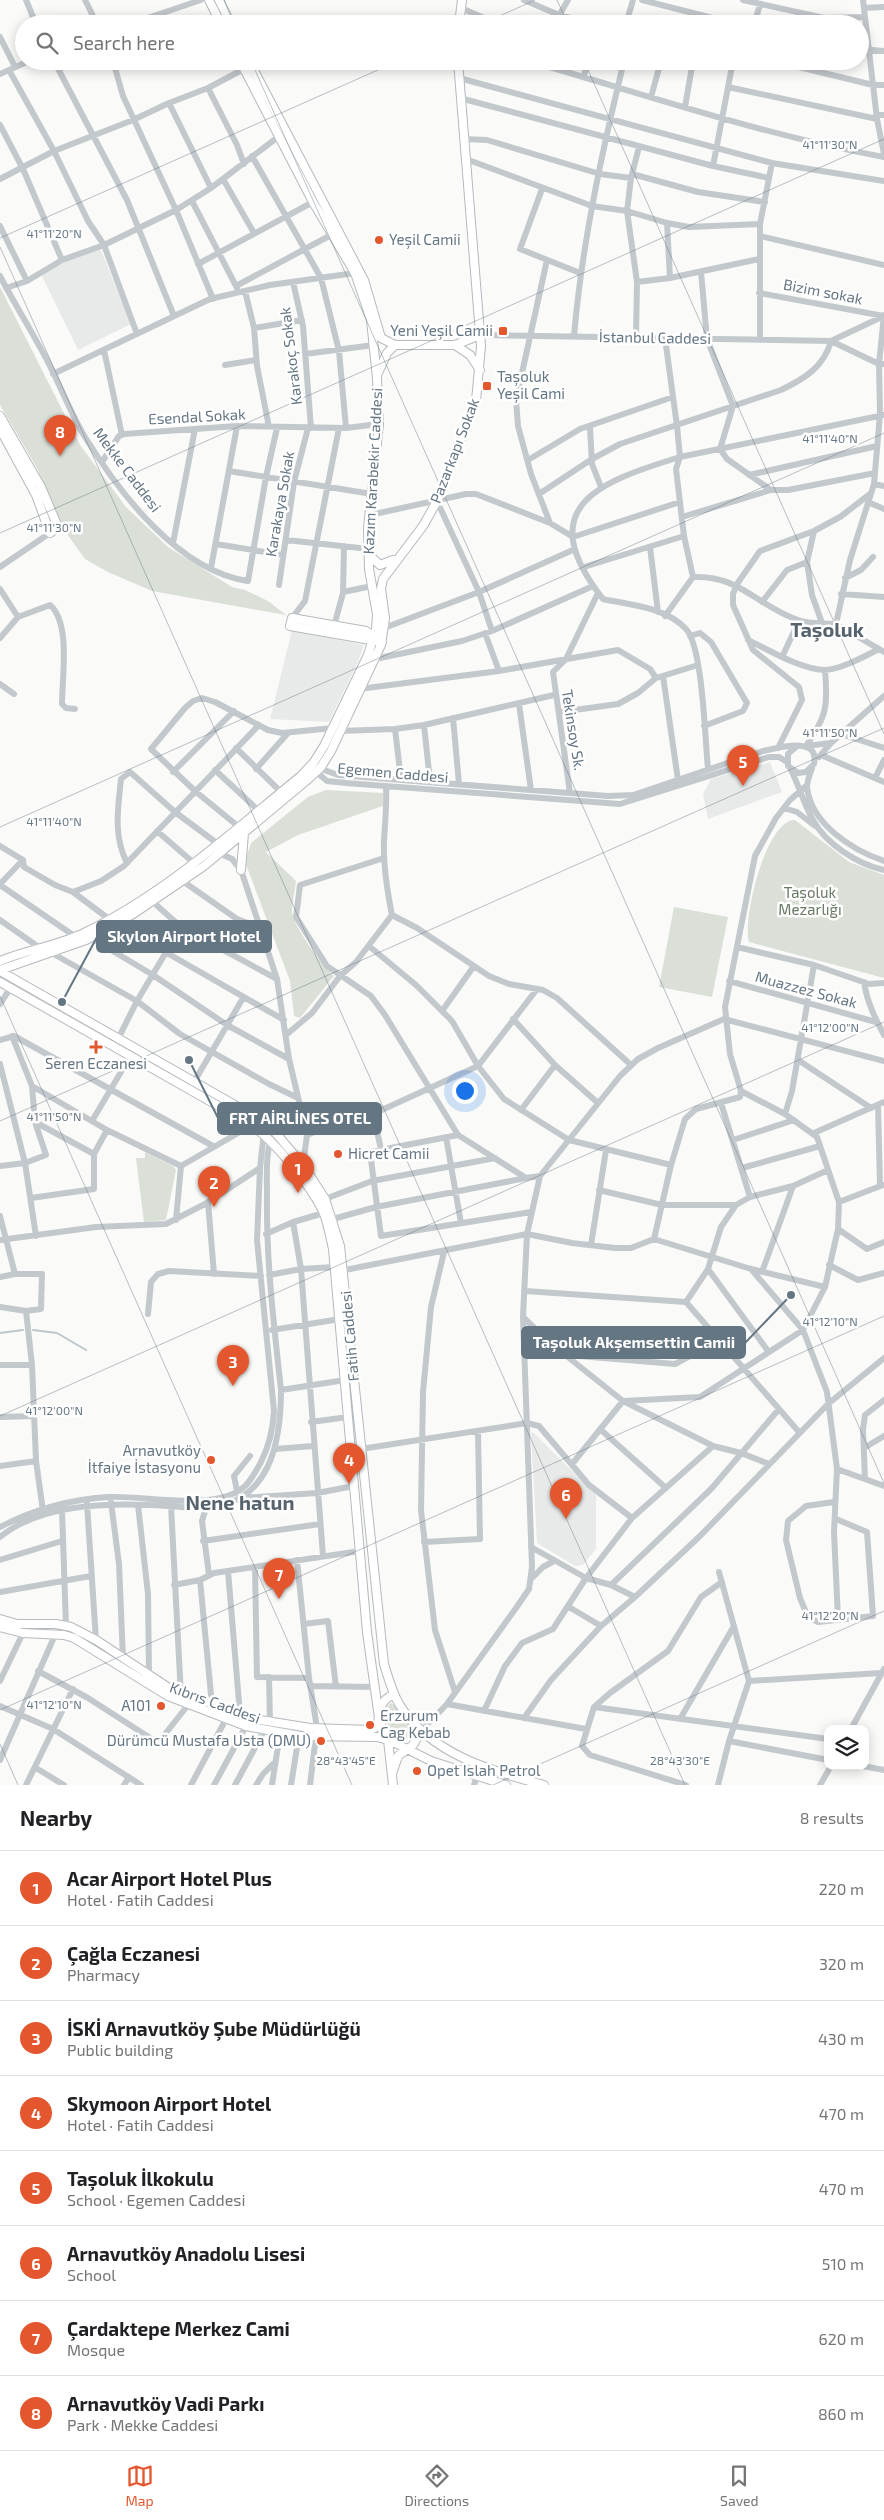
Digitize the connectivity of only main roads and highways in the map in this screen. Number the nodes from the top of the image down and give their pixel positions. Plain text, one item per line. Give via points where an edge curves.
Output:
1 (209, 0) edge
2 (219, 0) edge
3 (216, 15) edge
4 (226, 15) edge
5 (244, 70) edge
6 (255, 70) edge
7 (459, 70) edge
8 (480, 335) junction
9 (395, 345) junction
10 (455, 345) junction
11 (480, 370) junction
12 (377, 378) junction
13 (0, 416) edge
14 (0, 429) edge
15 (369, 552) junction
16 (398, 556) junction
17 (377, 639) junction
18 (337, 729) junction
19 (313, 770) junction
20 (242, 830) junction
21 (241, 870) road end
22 (0, 961) edge
23 (0, 971) edge
24 (0, 982) edge
25 (266, 1133) junction
26 (0, 1619) edge
27 (0, 1627) edge
28 (394, 1694) junction
29 (379, 1718) junction
30 (421, 1730) junction
31 (317, 1732) junction
32 (388, 1740) junction
33 (408, 1750) junction
34 (392, 1774) junction
35 (393, 1785) edge
36 (506, 1785) edge
37 (544, 1785) edge

1 - 3 main road
2 - 4 main road
5 - 12 main road, Kazım Karabekir Caddesi via 313,202 355,273 366,301
6 - 9 main road via 364,280 381,338
7 - 8 main road, Pazarkapı Sokak
8 - 10 main road
8 - 11 main road, Pazarkapı Sokak
9 - 10 main road
9 - 12 main road via 387,352
10 - 11 main road via 470,355
11 - 16 main road, Pazarkapı Sokak via 476,401 437,501
12 - 15 main road, Kazım Karabekir Caddesi via 379,424
13 - 14 main road via 42,487 58,527 50,533 36,495
15 - 16 main road via 380,565
15 - 17 main road, Kazım Karabekir Caddesi
16 - 17 main road, Kazım Karabekir Caddesi via 383,579 384,628
17 - 17 main road via 366,631 291,622
17 - 18 main road, Kazım Karabekir Caddesi
17 - 18 main road, Kazım Karabekir Caddesi via 375,659
18 - 19 main road, Kazım Karabekir Caddesi
18 - 19 main road, Kazım Karabekir Caddesi via 321,767
19 - 20 main road, Kazım Karabekir Caddesi
19 - 20 main road, Kazım Karabekir Caddesi via 258,811
20 - 21 main road
20 - 22 main road, Kazım Karabekir Caddesi via 218,844 195,864 76,937
20 - 23 main road, Kazım Karabekir Caddesi via 219,854 184,882 120,922 91,938
23 - 25 main road, Fatih Caddesi via 194,1082
24 - 25 main road, Fatih Caddesi
25 - 28 main road, Fatih Caddesi via 274,1131 303,1165 333,1218 344,1270 384,1664
25 - 29 main road, Fatih Caddesi via 324,1213 333,1249 367,1632
26 - 31 main road, Kıbrıs Caddesi via 66,1626 96,1640 180,1693 270,1723
27 - 31 main road via 23,1633 74,1638 185,1704 246,1726 299,1735
28 - 29 main road via 381,1704
28 - 30 main road, Fatih Caddesi via 408,1717
29 - 31 main road, Kıbrıs Caddesi via 378,1726 371,1730
29 - 32 main road, Fatih Caddesi
30 - 33 main road
30 - 37 main road, Fatih Caddesi via 479,1766
31 - 32 main road
32 - 33 main road
32 - 34 main road, Fatih Caddesi
33 - 34 main road via 398,1756
33 - 36 main road via 431,1761
34 - 35 main road, Fatih Caddesi

